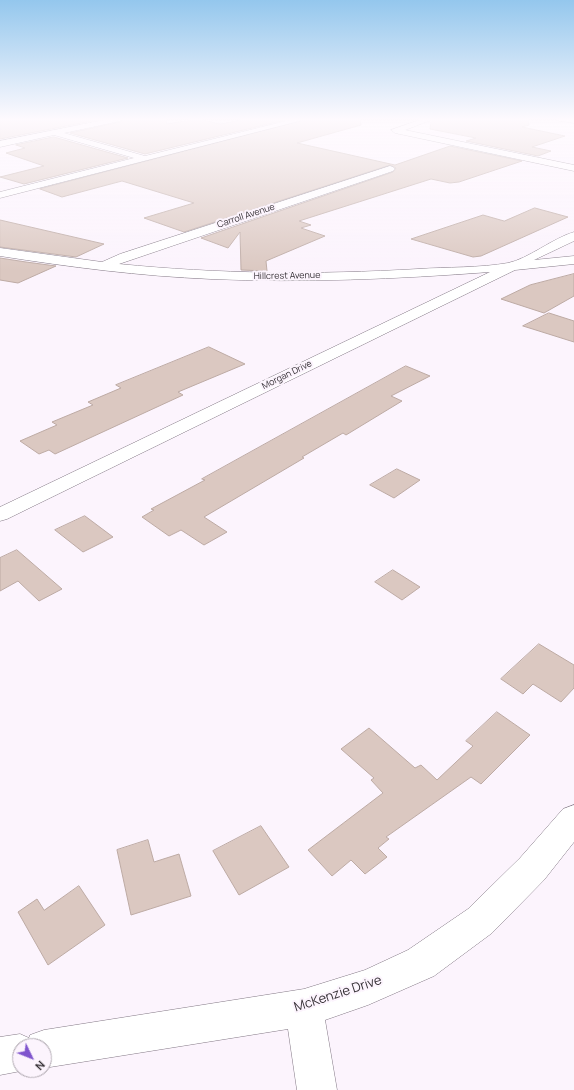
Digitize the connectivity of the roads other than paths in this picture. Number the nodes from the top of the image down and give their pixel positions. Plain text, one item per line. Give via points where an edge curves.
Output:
1 (98, 170) edge
2 (387, 170) edge
3 (0, 195) edge
4 (574, 236) edge
5 (0, 252) edge
6 (574, 260) edge
7 (104, 267) junction
8 (509, 267) junction
9 (0, 515) edge
10 (574, 819) edge
11 (304, 1008) junction
12 (52, 1048) edge
13 (12, 1054) edge
14 (0, 1056) edge
15 (317, 1090) edge

1 - 3 street
2 - 7 street, Carroll Avenue via 124,257
4 - 8 street, Morgan Drive
5 - 7 street, Hillcrest Avenue
6 - 8 street, Hillcrest Avenue
7 - 8 street, Hillcrest Avenue via 241,276 372,275
8 - 9 street, Morgan Drive
10 - 11 street, McKenzie Drive via 532,869 480,921 421,963 368,987
11 - 12 street, McKenzie Drive
11 - 15 street
13 - 14 street

